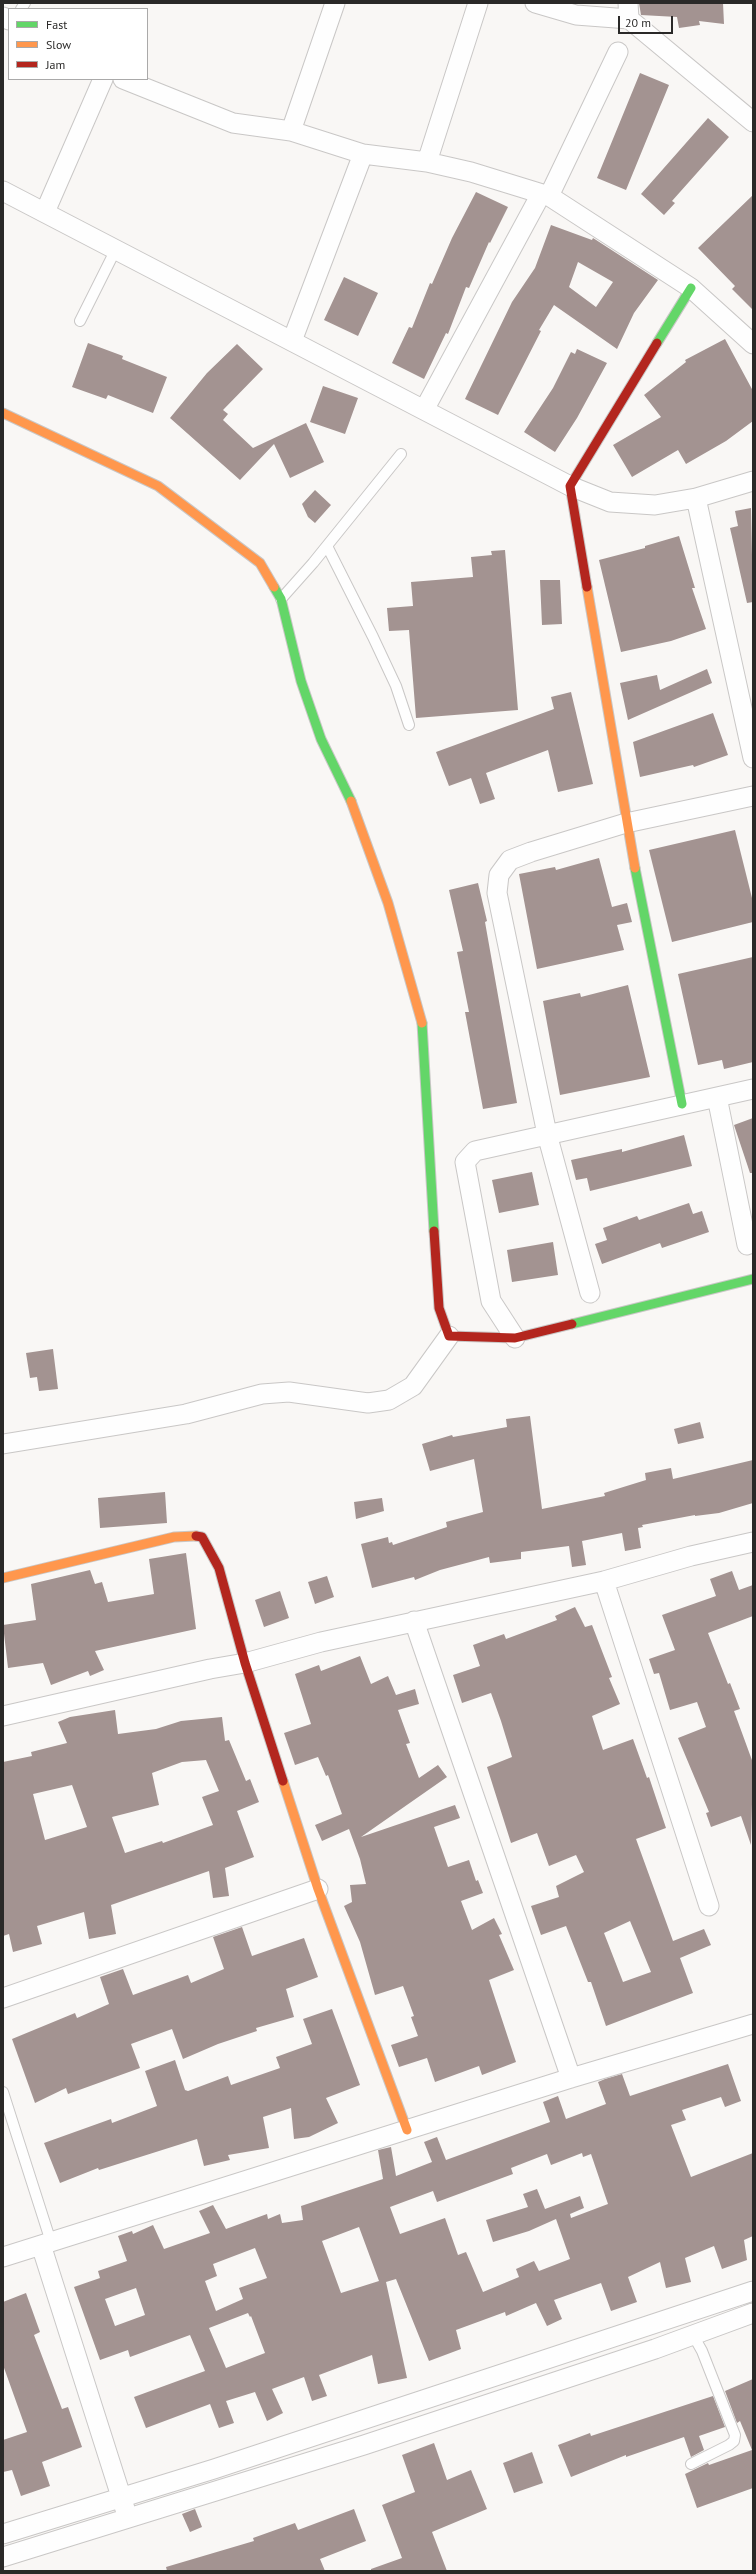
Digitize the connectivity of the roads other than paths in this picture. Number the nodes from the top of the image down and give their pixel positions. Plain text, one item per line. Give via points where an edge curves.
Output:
1 (335, 3) edge
2 (478, 3) edge
3 (535, 3) edge
4 (628, 11) edge
5 (618, 52) dead end
6 (103, 80) edge
7 (126, 80) edge
8 (753, 122) edge
9 (291, 131) junction
10 (363, 154) junction
11 (427, 162) junction
12 (3, 191) edge
13 (545, 195) junction
14 (45, 212) junction
15 (116, 249) junction
16 (691, 288) junction
17 (80, 321) dead end
18 (292, 341) junction
19 (753, 344) edge
20 (424, 410) junction
21 (3, 413) edge
22 (401, 454) dead end
23 (753, 481) edge
24 (570, 486) junction
25 (696, 498) junction
26 (327, 546) junction
27 (281, 599) junction
28 (409, 725) dead end
29 (753, 758) edge
30 (753, 796) edge
31 (626, 823) junction
32 (753, 1089) edge
33 (717, 1097) junction
34 (682, 1104) junction
35 (547, 1134) junction
36 (747, 1245) dead end
37 (753, 1279) edge
38 (590, 1292) dead end
39 (449, 1336) junction
40 (515, 1338) junction
41 (3, 1444) edge
42 (753, 1542) edge
43 (3, 1578) edge
44 (604, 1581) junction
45 (414, 1621) junction
46 (245, 1663) junction
47 (3, 1716) edge
48 (318, 1889) junction
49 (709, 1906) dead end
50 (3, 1998) edge
51 (753, 2024) edge
52 (571, 2078) junction
53 (3, 2092) edge
54 (407, 2130) junction
55 (46, 2243) junction
56 (3, 2257) edge
57 (753, 2291) edge
58 (753, 2313) edge
59 (646, 2328) junction
60 (693, 2335) junction
61 (655, 2349) junction
62 (691, 2464) dead end
63 (120, 2497) junction
64 (128, 2518) junction
65 (3, 2534) edge
66 (3, 2557) edge

1 - 9 street
2 - 11 street
3 - 4 street via 576,15
4 - 8 street
5 - 13 street
6 - 14 street
7 - 9 street via 233,123
9 - 10 street
10 - 11 street
10 - 18 street
11 - 13 street via 471,172
12 - 14 street
13 - 16 street
13 - 20 street
14 - 15 street
15 - 17 lane
15 - 18 street
16 - 19 street
16 - 24 street
18 - 20 street
20 - 24 street
21 - 27 street via 158,486 260,563
22 - 26 lane
23 - 25 street
24 - 25 street via 610,502 655,505
24 - 31 street
25 - 29 street
26 - 27 lane
26 - 28 lane via 396,686
27 - 39 street via 301,682 321,739 355,809 388,903 422,1019 439,1308
30 - 31 street
31 - 34 street
31 - 35 street via 510,860 499,875 497,893
32 - 33 street
33 - 34 street
33 - 36 street
34 - 35 street
35 - 38 street
35 - 40 street via 475,1151 465,1162 491,1301
37 - 40 street
39 - 40 street
39 - 41 street via 413,1386 389,1400 368,1403 289,1392 262,1394 186,1414
42 - 44 street via 691,1556
43 - 46 street via 174,1537 202,1537 219,1568
44 - 45 street
44 - 49 street
45 - 46 street via 321,1642
45 - 52 street
46 - 47 street
46 - 48 street
48 - 50 street
48 - 54 street
51 - 52 street
52 - 54 street
53 - 55 lane
54 - 55 street
55 - 56 street
55 - 63 street
57 - 59 street
58 - 60 street
59 - 61 street
59 - 63 street via 507,2370
60 - 61 street
60 - 62 lane via 702,2351 735,2435 734,2441 729,2445
61 - 64 street
63 - 64 street
63 - 65 street
64 - 66 street

